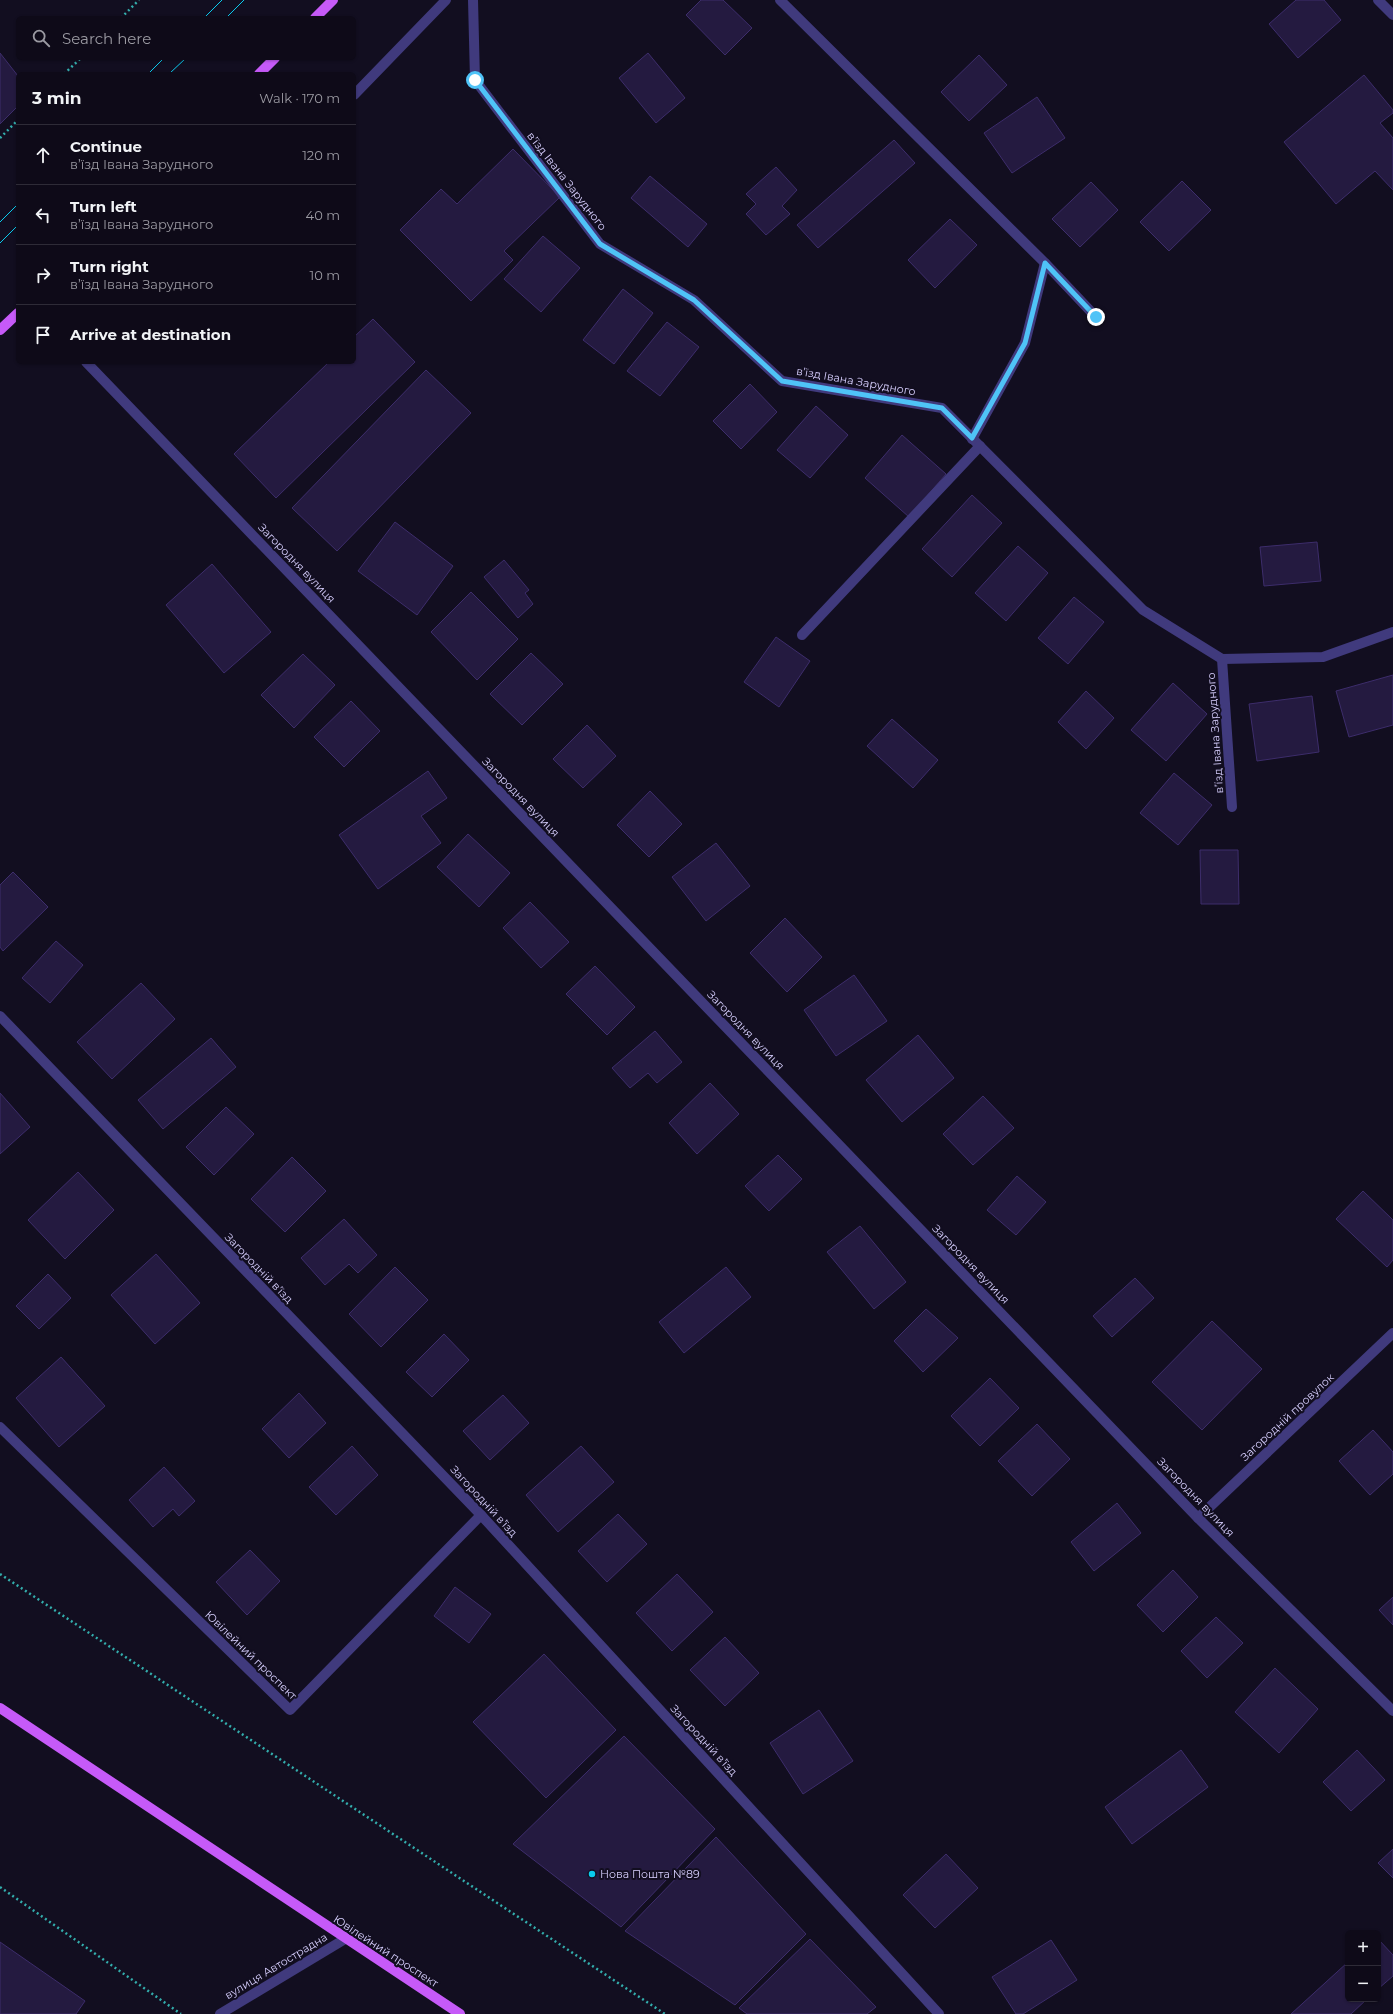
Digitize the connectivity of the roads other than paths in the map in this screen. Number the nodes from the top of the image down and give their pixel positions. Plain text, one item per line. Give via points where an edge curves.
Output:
1 (333, 0) edge
2 (446, 0) edge
3 (473, 0) edge
4 (780, 0) edge
5 (1378, 0) edge
6 (1393, 15) edge
7 (317, 16) edge
8 (273, 60) edge
9 (261, 72) edge
10 (356, 93) edge
11 (1045, 263) junction
12 (16, 315) edge
13 (1096, 317) dead end
14 (0, 330) edge
15 (88, 364) edge
16 (972, 438) junction
17 (980, 446) junction
18 (1393, 632) edge
19 (802, 635) dead end
20 (1222, 659) junction
21 (1232, 807) dead end
22 (0, 1016) edge
23 (1393, 1333) edge
24 (0, 1427) edge
25 (481, 1515) junction
26 (1198, 1518) junction
27 (0, 1708) edge
28 (1393, 1711) edge
29 (345, 1939) junction
30 (220, 2014) edge
31 (460, 2014) edge
32 (939, 2014) edge

1 - 7 main road
2 - 10 street
3 - 16 street, в’їзд Івана Зарудного via 475,80 600,244 694,300 782,381 942,408
4 - 11 street
5 - 6 street
8 - 9 main road
11 - 13 street
11 - 16 street via 1025,343
12 - 14 main road
15 - 26 street, Загородня вулиця
16 - 17 street, в’їзд Івана Зарудного
17 - 19 street
17 - 20 street, в’їзд Івана Зарудного via 1143,610
18 - 20 street, в’їзд Івана Зарудного via 1323,657
20 - 21 street, в’їзд Івана Зарудного
22 - 25 street, Загородній вʼїзд
23 - 26 street, Загородній провулок
24 - 25 street, Ювілейний проспект via 290,1710
25 - 32 street, Загородній вʼїзд
26 - 28 street, Загородня вулиця
27 - 29 main road, Ювілейний проспект
29 - 30 street, вулиця Автострадна
29 - 31 main road, Ювілейний проспект

